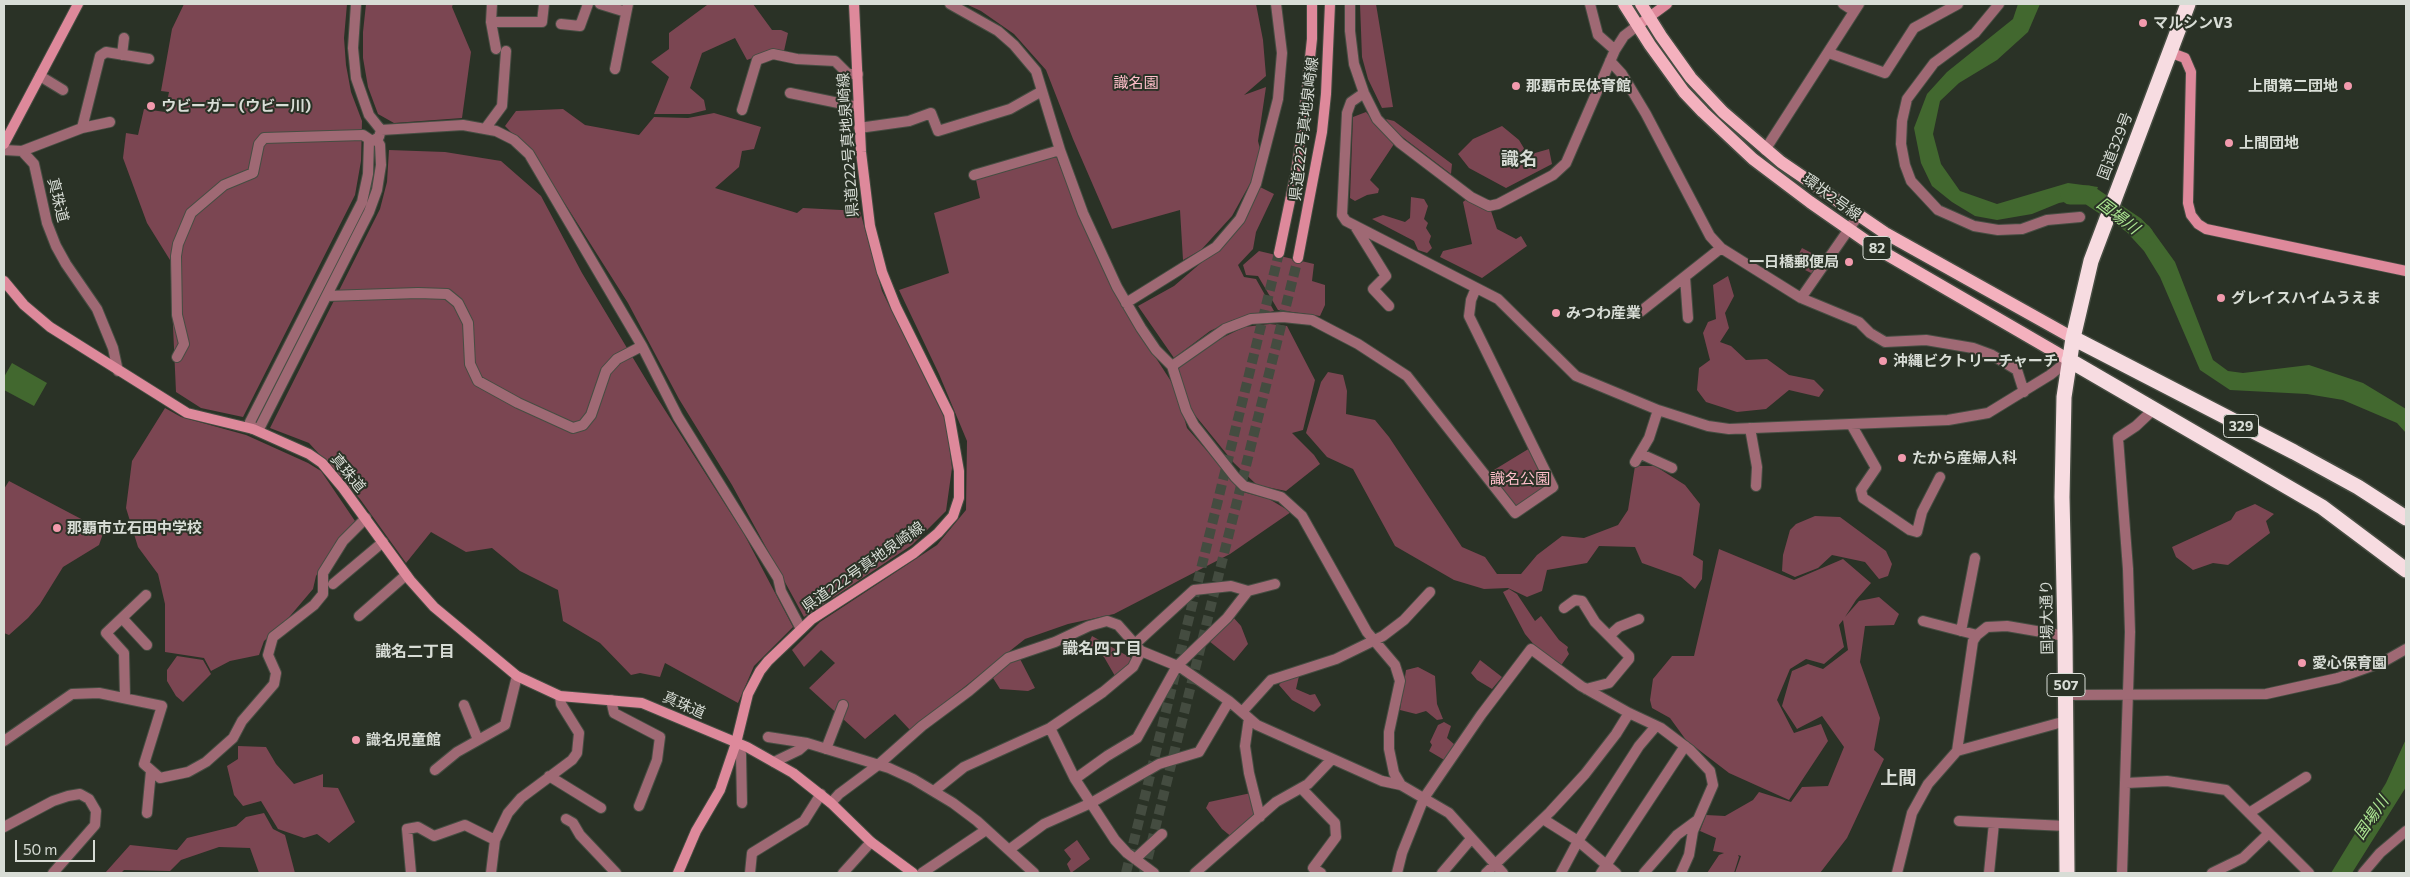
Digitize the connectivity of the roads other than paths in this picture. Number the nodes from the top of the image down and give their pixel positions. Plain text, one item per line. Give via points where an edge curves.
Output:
1 (78, 4) edge
2 (356, 4) edge
3 (492, 4) edge
4 (544, 4) edge
5 (588, 4) edge
6 (600, 4) edge
7 (854, 4) edge
8 (950, 4) edge
9 (1276, 4) edge
10 (1312, 4) edge
11 (1330, 4) edge
12 (1350, 4) edge
13 (1590, 4) edge
14 (1624, 4) edge
15 (1641, 4) edge
16 (1667, 4) edge
17 (1842, 4) edge
18 (1958, 4) edge
19 (1999, 4) edge
20 (2188, 4) edge
21 (627, 8) edge
22 (1857, 8) edge
23 (1650, 18) junction
24 (491, 22) junction
25 (560, 24) dead end
26 (1637, 26) junction
27 (124, 38) dead end
28 (1615, 50) junction
29 (2169, 52) junction
30 (1829, 53) junction
31 (122, 55) junction
32 (149, 59) dead end
33 (1610, 61) junction
34 (615, 69) dead end
35 (858, 74) junction
36 (40, 76) junction
37 (63, 90) dead end
38 (1042, 90) junction
39 (790, 93) dead end
40 (1364, 93) junction
41 (858, 107) junction
42 (742, 110) dead end
43 (110, 122) dead end
44 (82, 128) junction
45 (859, 128) junction
46 (485, 129) junction
47 (376, 137) junction
48 (4, 144) edge
49 (4, 150) edge
50 (1060, 150) junction
51 (1765, 150) junction
52 (22, 151) junction
53 (974, 175) dead end
54 (1858, 216) junction
55 (2080, 217) dead end
56 (1354, 226) junction
57 (1849, 230) junction
58 (1721, 248) junction
59 (1278, 253) tunnel mouth
60 (1298, 258) tunnel mouth
61 (2406, 270) edge
62 (1684, 277) junction
63 (4, 281) edge
64 (1476, 288) junction
65 (327, 296) junction
66 (1801, 298) junction
67 (1126, 303) junction
68 (1389, 306) dead end
69 (1640, 312) dead end
70 (1688, 318) dead end
71 (2073, 338) junction
72 (642, 346) junction
73 (177, 357) dead end
74 (2069, 360) junction
75 (1172, 366) junction
76 (118, 371) junction
77 (2024, 392) junction
78 (2154, 408) junction
79 (1658, 410) junction
80 (1851, 424) junction
81 (1750, 428) junction
82 (253, 429) junction
83 (1672, 468) dead end
84 (1940, 477) dead end
85 (1756, 486) dead end
86 (366, 518) junction
87 (2406, 518) edge
88 (382, 542) junction
89 (1975, 558) dead end
90 (2406, 570) edge
91 (406, 575) junction
92 (333, 584) dead end
93 (1275, 584) dead end
94 (1248, 591) junction
95 (1430, 592) dead end
96 (146, 595) dead end
97 (1564, 608) dead end
98 (358, 616) dead end
99 (122, 618) junction
100 (1639, 619) dead end
101 (1923, 621) dead end
102 (801, 629) junction
103 (1961, 631) junction
104 (1609, 636) junction
105 (1977, 636) junction
106 (2065, 636) junction
107 (1375, 641) junction
108 (146, 645) dead end
109 (1138, 648) junction
110 (2406, 649) edge
111 (1177, 666) junction
112 (517, 676) junction
113 (1586, 689) junction
114 (2129, 694) junction
115 (2066, 695) junction
116 (560, 696) junction
117 (124, 697) junction
118 (611, 700) junction
119 (1229, 701) junction
120 (464, 705) dead end
121 (843, 705) dead end
122 (1629, 713) junction
123 (1245, 715) junction
124 (2066, 722) junction
125 (1656, 726) junction
126 (1050, 728) junction
127 (768, 737) dead end
128 (478, 740) junction
129 (4, 741) edge
130 (736, 743) junction
131 (807, 743) junction
132 (1686, 746) junction
133 (826, 749) junction
134 (1957, 751) junction
135 (1332, 759) junction
136 (774, 762) junction
137 (878, 765) junction
138 (435, 770) dead end
139 (151, 771) junction
140 (549, 776) junction
141 (2306, 777) dead end
142 (1075, 779) junction
143 (2126, 782) junction
144 (1401, 786) junction
145 (1301, 788) junction
146 (934, 790) junction
147 (821, 794) junction
148 (1424, 798) junction
149 (742, 803) dead end
150 (831, 803) junction
151 (1091, 803) junction
152 (639, 806) dead end
153 (601, 808) dead end
154 (147, 813) dead end
155 (2249, 813) junction
156 (1260, 817) junction
157 (566, 819) dead end
158 (1543, 820) junction
159 (1697, 821) junction
160 (1959, 821) dead end
161 (1994, 823) junction
162 (2066, 826) junction
163 (4, 827) edge
164 (986, 830) junction
165 (2406, 831) edge
166 (2269, 833) junction
167 (1162, 834) dead end
168 (1471, 838) junction
169 (495, 840) junction
170 (1578, 841) junction
171 (872, 842) junction
172 (1010, 850) junction
173 (1135, 859) junction
174 (1499, 870) edge
175 (1603, 870) edge
176 (53, 873) edge
177 (411, 873) edge
178 (491, 873) edge
179 (616, 873) edge
180 (678, 873) edge
181 (750, 873) edge
182 (842, 873) edge
183 (913, 873) edge
184 (922, 873) edge
185 (1034, 873) edge
186 (1154, 873) edge
187 (1195, 873) edge
188 (1320, 873) edge
189 (1397, 873) edge
190 (1442, 873) edge
191 (1486, 873) edge
192 (1561, 873) edge
193 (1616, 873) edge
194 (1644, 873) edge
195 (1681, 873) edge
196 (1897, 873) edge
197 (1989, 873) edge
198 (2067, 873) edge
199 (2122, 873) edge
200 (2212, 873) edge
201 (2309, 873) edge
202 (2363, 873) edge

1 - 36 street
2 - 47 street via 353,48 356,78
3 - 24 street
4 - 24 street via 542,22
5 - 25 street via 580,26
6 - 21 street
7 - 35 street, 県道222号真地泉崎線
8 - 38 street via 983,21 1014,45 1036,71
9 - 67 street via 1282,53 1278,99 1256,184 1240,219 1216,247
10 - 59 street, 県道222号真地泉崎線 via 1312,39 1302,133
11 - 60 street, 県道222号真地泉崎線 via 1322,132
12 - 40 street via 1352,55
13 - 28 street via 1598,35
14 - 26 main road, 環状2号線 / 82
15 - 23 main road, 環状2号線 / 82
16 - 23 street
17 - 22 street
18 - 30 street via 1914,28 1885,73
19 - 55 street via 1975,33 1934,64 1908,99 1902,121 1901,144 1911,181 1938,210 1974,226 2022,229 2047,220
20 - 29 highway, 国道329号
21 - 34 street
22 - 30 street
23 - 26 street
23 - 51 main road, 環状2号線 / 82 via 1691,78
24 - 46 street via 501,50 502,106
26 - 28 street via 1624,36
26 - 57 main road, 環状2号線 / 82 via 1702,112 1753,159
27 - 31 street
28 - 33 street
29 - 61 street via 2185,58 2191,72 2188,203 2190,215 2198,224 2206,230
29 - 71 highway, 国道329号 via 2091,261
30 - 51 street
31 - 32 street
31 - 44 street via 106,52 100,56
33 - 40 street via 1566,163 1553,175 1493,206 1485,206 1396,140 1377,119
33 - 58 street via 1622,74 1646,114 1710,236
35 - 41 street, 県道222号真地泉崎線
35 - 42 street via 848,74 836,61 773,54 757,60
36 - 37 street
36 - 48 street
38 - 45 street via 1010,109 938,131 931,113 909,121
38 - 50 street
39 - 41 street
40 - 56 street via 1351,102 1347,113 1342,215
41 - 45 street, 県道222号真地泉崎線
43 - 44 street
44 - 52 street
45 - 102 street, 県道222号真地泉崎線 via 866,206 876,252 902,319 949,414 960,491 953,516 938,533
46 - 47 street via 463,125
46 - 72 street via 514,140 528,154
47 - 65 street via 380,144 381,165 374,201
47 - 73 street via 264,138 259,144 253,173 224,185 191,213 176,256 177,315 184,344
47 - 82 street via 362,202 250,422
49 - 52 street
50 - 53 street
50 - 67 street via 1083,213
51 - 54 main road, 環状2号線 / 82
52 - 76 street, 真珠道 via 34,164 47,223 56,246 97,309 113,348
54 - 57 street
54 - 71 main road, 環状2号線 / 82
56 - 64 street
56 - 68 street via 1386,276 1373,289
57 - 66 street
57 - 74 main road, 環状2号線 / 82 via 1906,267
58 - 62 street
58 - 66 street
62 - 69 street
62 - 70 street
63 - 76 street via 24,305 50,326
64 - 75 street via 1470,316 1553,487 1515,513 1407,376 1358,344 1312,320 1251,318 1225,329
64 - 79 street via 1498,299 1576,376
65 - 72 street via 447,294 458,303 468,324 470,364 478,381 573,428 583,425 591,415 606,371 618,359
65 - 82 street via 260,426
66 - 77 street via 1859,322 1885,342 1926,340 1973,348 1992,355 2016,370
67 - 75 street via 1156,350
71 - 74 highway, 国道329号
71 - 87 highway, 329 via 2294,452
72 - 102 street via 678,417 778,578 781,591
74 - 77 street
74 - 78 highway, 329
74 - 106 highway, 国場大通り / 507 via 2064,397 2062,487
75 - 107 street via 1194,425 1244,486 1280,497 1302,516
76 - 82 street, 真珠道 via 187,413
77 - 80 street via 1988,413 1948,420
78 - 90 highway, 329 via 2322,506
78 - 114 street via 2118,438 2128,569
79 - 81 street via 1708,426
79 - 83 street via 1638,458
80 - 81 street
80 - 84 street via 1876,468 1862,490 1863,498 1910,530 1917,532 1922,512
81 - 85 street via 1757,467
82 - 86 street, 真珠道 via 322,463
86 - 88 street, 真珠道
86 - 139 street via 343,541 323,573 322,594 314,605 273,637 268,655 276,673 274,684 242,721 234,738 206,762 188,772 160,778
88 - 91 street, 真珠道
88 - 92 street
89 - 103 street
91 - 98 street
91 - 112 street, 真珠道 via 434,607
93 - 94 street
94 - 109 street via 1231,586 1194,590
94 - 111 street via 1227,618
95 - 107 street via 1404,620
96 - 99 street
97 - 104 street via 1575,600 1582,601 1595,622
99 - 108 street
99 - 117 street via 106,632 124,653
100 - 104 street via 1619,627
101 - 103 street
102 - 130 street, 県道222号真地泉崎線 via 768,661 754,681
103 - 105 street
104 - 113 street via 1629,659 1609,683
105 - 106 street via 1987,627 2007,626
105 - 134 street via 1973,641
106 - 115 highway, 国場大通り / 507
107 - 123 street via 1336,659 1271,680
107 - 144 street via 1395,665 1400,681 1389,732 1389,750 1394,773
109 - 111 street
109 - 126 street via 1133,667
109 - 137 street via 1118,625 1107,621 1008,658
110 - 114 street via 2383,662 2338,678 2266,694
111 - 119 street
111 - 142 street via 1137,738
112 - 116 street, 真珠道
112 - 128 street via 505,724
113 - 122 street
113 - 148 street via 1531,649
114 - 115 street
114 - 143 street
115 - 124 highway, 国場大通り / 507
116 - 118 street, 真珠道
116 - 140 street via 561,704 579,733 579,743 572,760
117 - 129 street via 99,693 72,694
117 - 139 street via 162,706 144,764
118 - 130 street, 真珠道 via 642,703
118 - 152 street via 614,713 660,737 657,760
119 - 123 street
119 - 151 street via 1199,752 1159,764
120 - 128 street
121 - 133 street
122 - 125 street
122 - 158 street via 1585,774
123 - 135 street via 1257,725
123 - 156 street via 1245,746
124 - 134 street
124 - 162 highway, 国場大通り / 507
125 - 132 street
125 - 170 street via 1639,746
126 - 142 street
126 - 146 street via 964,767
127 - 131 street
128 - 138 street
130 - 136 street, 真珠道
130 - 149 street via 742,754
130 - 180 street, 県道222号真地泉崎線 via 720,790 686,851
131 - 133 street
131 - 136 street
132 - 159 street via 1710,771 1713,785
132 - 175 street
133 - 137 street
134 - 196 street via 1928,784 1912,813
135 - 144 street
135 - 145 street
136 - 147 street, 真珠道
137 - 146 street
137 - 150 street via 838,794
139 - 154 street
140 - 153 street
140 - 169 street via 508,813
141 - 155 street
142 - 151 street
143 - 155 street via 2167,781 2226,790
143 - 199 street
144 - 148 street
145 - 156 street via 1276,802
145 - 188 street via 1335,823 1336,837 1313,868
146 - 164 street
147 - 150 street, 真珠道
147 - 181 street via 804,821 752,853
148 - 168 street via 1449,813
148 - 189 street
150 - 171 street, 真珠道
151 - 172 street via 1044,824
151 - 173 street via 1115,840
155 - 166 street
156 - 187 street
157 - 179 street
158 - 170 street
158 - 174 street
159 - 194 street via 1677,835
159 - 195 street
160 - 161 street
161 - 162 street
161 - 197 street
162 - 198 highway, 国場大通り / 507
163 - 176 street via 53,801 80,794 88,799 96,811 95,825
164 - 172 street
164 - 184 street
165 - 202 street
166 - 200 street via 2243,858
166 - 201 street
167 - 173 street
168 - 174 street
168 - 190 street
169 - 177 street via 465,825 434,836 418,827 407,829
169 - 178 street
170 - 175 street
170 - 192 street
171 - 182 street
171 - 183 street, 真珠道
172 - 185 street
173 - 186 street
174 - 191 street
175 - 193 street

